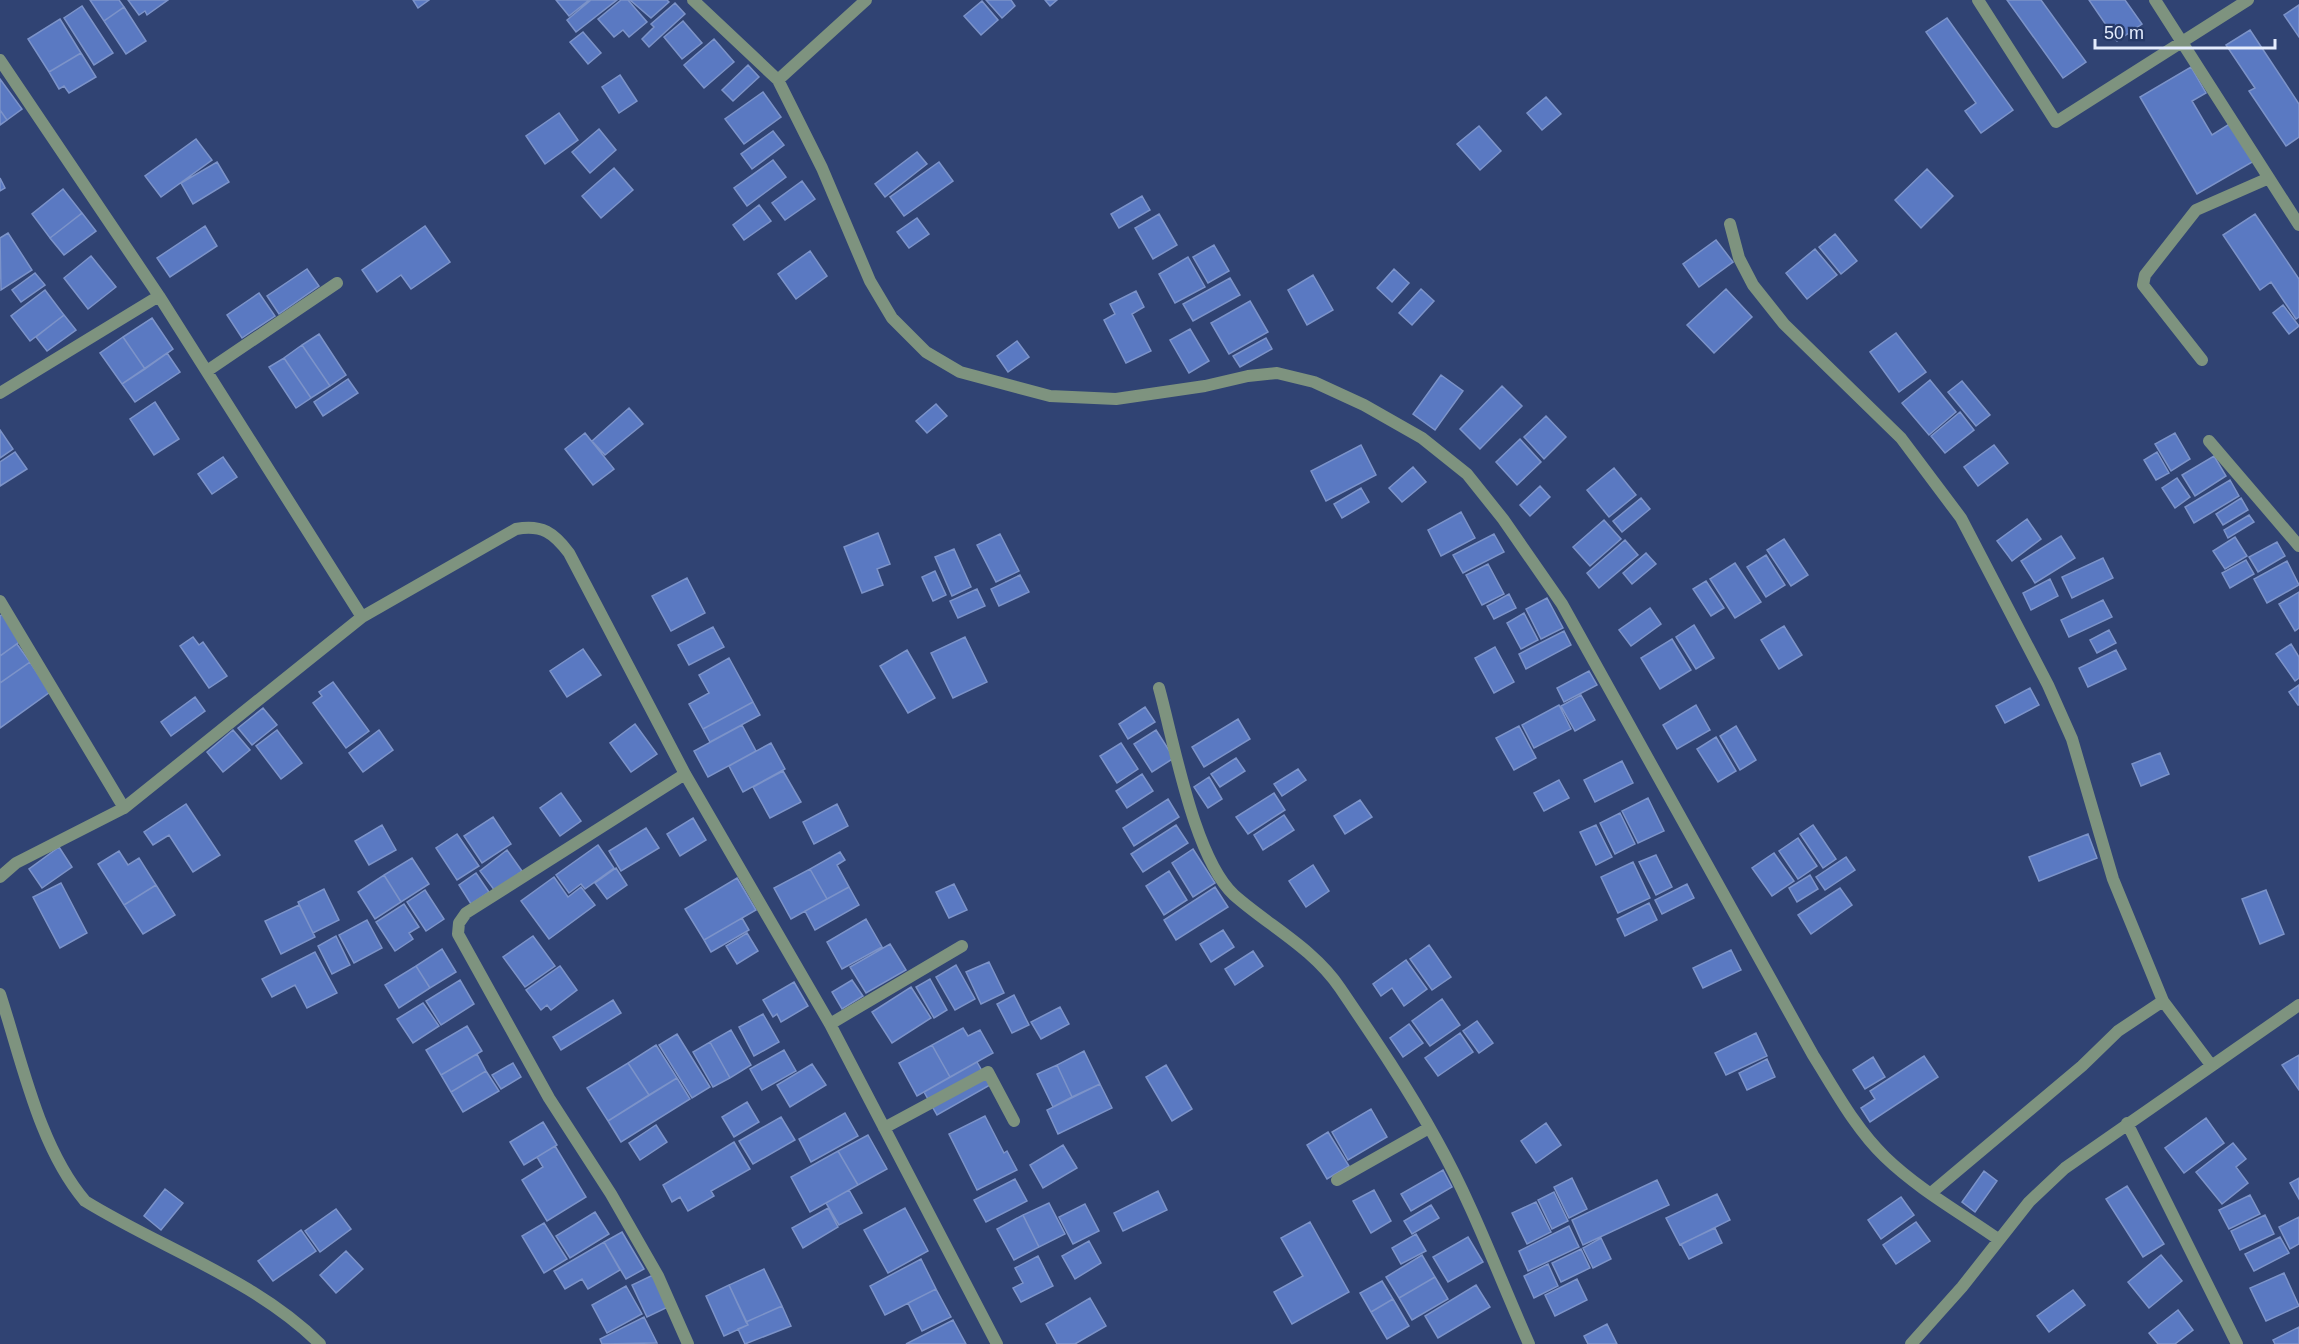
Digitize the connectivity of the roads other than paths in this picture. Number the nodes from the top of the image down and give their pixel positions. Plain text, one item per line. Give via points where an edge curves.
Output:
1 (693, 0) edge
2 (866, 0) edge
3 (1978, 0) edge
4 (2155, 0) edge
5 (2248, 0) edge
6 (2183, 42) junction
7 (0, 60) edge
8 (778, 80) junction
9 (2269, 178) junction
10 (1730, 224) dead end
11 (2299, 225) edge
12 (337, 283) dead end
13 (159, 296) junction
14 (2202, 360) dead end
15 (207, 371) junction
16 (0, 393) edge
17 (2210, 441) dead end
18 (2299, 546) edge
19 (0, 601) edge
20 (362, 616) junction
21 (1159, 688) dead end
22 (685, 774) junction
23 (124, 808) junction
24 (0, 877) edge
25 (962, 945) dead end
26 (0, 994) edge
27 (2163, 1001) junction
28 (2297, 1011) edge
29 (830, 1024) junction
30 (2211, 1065) junction
31 (1014, 1121) dead end
32 (2127, 1124) junction
33 (884, 1128) junction
34 (1429, 1128) junction
35 (1337, 1180) dead end
36 (1931, 1193) junction
37 (1998, 1239) junction
38 (320, 1344) edge
39 (688, 1344) edge
40 (997, 1344) edge
41 (1529, 1344) edge
42 (1911, 1344) edge
43 (2237, 1344) edge

1 - 8 street
2 - 8 street
3 - 6 street via 2056,123
4 - 6 street
5 - 6 street
6 - 9 street
7 - 13 street
8 - 36 street via 822,168 870,281 892,318 926,352 960,372 1050,396 1116,399 1277,373 1314,382 1364,405 1422,438 1467,474 1562,604 1808,1045 1857,1124 1886,1158
9 - 11 street
9 - 14 street via 2196,210 2145,275 2143,285
10 - 27 street via 1739,258 1753,285 1784,324 1901,438 1961,518 2072,738 2113,879
12 - 15 street
13 - 15 street
13 - 16 street
15 - 20 street
17 - 18 street
19 - 23 street
20 - 22 street via 516,529 532,526 545,531 569,553
20 - 23 street
21 - 34 street via 1198,834 1215,870 1233,894 1296,942 1337,984
22 - 29 street
22 - 39 street via 466,913 458,934 549,1098 658,1276
23 - 24 street via 16,863
25 - 29 street
26 - 38 street via 55,1156 70,1184 85,1201 264,1301
27 - 30 street
27 - 36 street via 2118,1031
28 - 30 street
29 - 33 street
30 - 32 street
31 - 33 street via 988,1072
32 - 37 street via 2065,1168
32 - 43 street
33 - 40 street
34 - 35 street
34 - 41 street via 1465,1198
36 - 37 street
37 - 42 street

